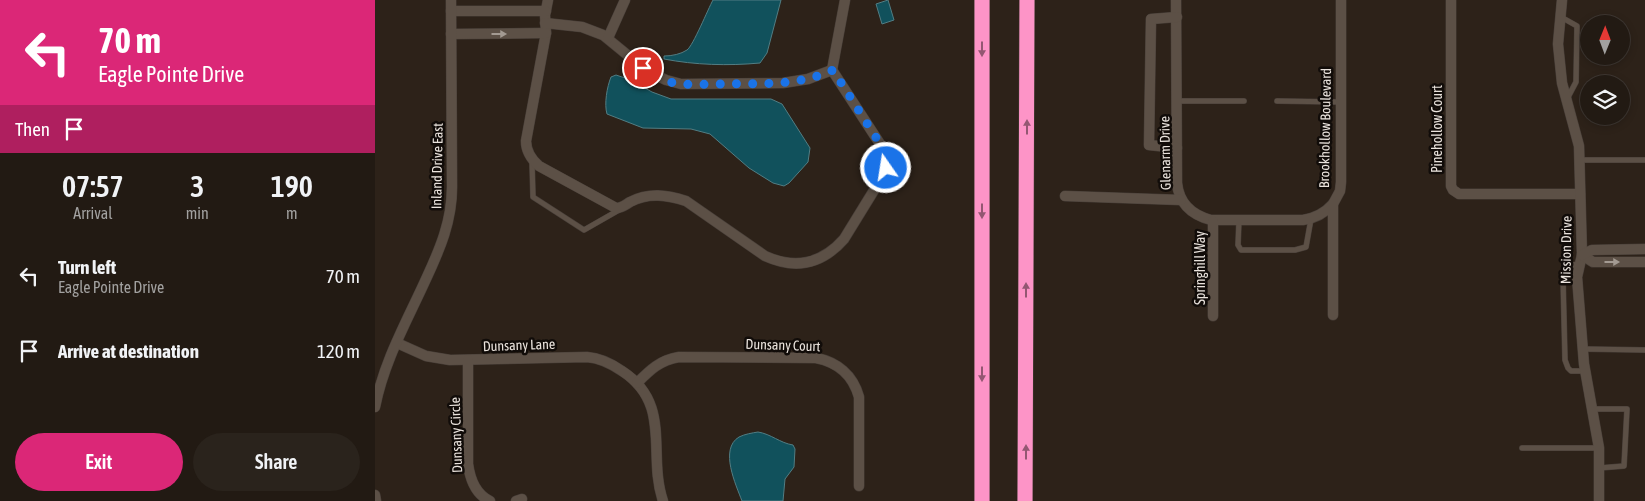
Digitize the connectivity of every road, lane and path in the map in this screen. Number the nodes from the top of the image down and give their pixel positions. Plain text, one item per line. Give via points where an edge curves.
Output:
1 (451, 0) edge
2 (548, 0) edge
3 (625, 0) edge
4 (845, 0) edge
5 (983, 0) edge
6 (1027, 0) edge
7 (1176, 0) edge
8 (1341, 0) edge
9 (1451, 0) edge
10 (1562, 0) edge
11 (451, 11) junction
12 (546, 11) junction
13 (1561, 17) junction
14 (1177, 18) junction
15 (546, 28) junction
16 (451, 34) junction
17 (608, 38) junction
18 (833, 70) junction
19 (1567, 99) junction
20 (1178, 101) junction
21 (1244, 101) dead end
22 (1277, 101) dead end
23 (1340, 102) junction
24 (1177, 148) junction
25 (532, 159) junction
26 (1579, 160) junction
27 (1645, 160) edge
28 (1580, 194) junction
29 (1065, 196) dead end
30 (1181, 200) junction
31 (1333, 204) junction
32 (623, 207) junction
33 (1311, 219) junction
34 (1213, 220) junction
35 (1239, 220) junction
36 (1645, 249) edge
37 (1581, 260) junction
38 (1645, 262) edge
39 (1333, 315) dead end
40 (1213, 316) dead end
41 (397, 343) junction
42 (1583, 349) junction
43 (1645, 350) edge
44 (468, 360) junction
45 (1585, 371) junction
46 (637, 383) junction
47 (375, 407) edge
48 (1592, 409) junction
49 (1521, 448) dead end
50 (1599, 448) junction
51 (1599, 468) junction
52 (859, 486) dead end
53 (375, 495) edge
54 (376, 501) edge
55 (490, 501) edge
56 (663, 501) edge
57 (981, 501) edge
58 (1025, 501) edge
59 (1599, 501) edge

1 - 11 street, Inland Drive East
2 - 12 street
3 - 17 street
4 - 18 street
5 -> 57 highway
58 -> 6 highway
7 - 14 street, Glenarm Drive
8 - 23 street, Brookhollow Boulevard
9 - 28 street, Pinehollow Court via 1453,190 1459,194
10 - 13 street, Mission Drive
11 - 12 street
11 - 16 street, Inland Drive East
12 - 15 street
13 - 19 street, Mission Drive via 1559,44 1562,83
13 - 19 lane via 1577,26 1576,82
14 - 20 street, Glenarm Drive
14 - 24 street via 1151,19 1149,145
16 -> 15 street
15 - 17 street via 582,27
15 - 25 street via 526,138 527,151
16 - 41 street, Inland Drive East via 450,218 441,247
17 - 18 street via 647,71 681,84 783,83 809,79
18 - 32 street via 884,150 886,162 883,174 849,231 831,253 805,263 777,262 686,201 671,196 645,196
19 - 26 street, Mission Drive via 1579,146
20 - 21 lane
20 - 24 street, Glenarm Drive
22 - 23 lane
23 - 31 street, Brookhollow Boulevard via 1341,184
24 - 30 street, Glenarm Drive via 1177,183
25 - 32 street via 613,207
25 - 32 lane via 533,197 584,230
26 - 27 lane
26 - 28 street, Mission Drive
28 - 37 street, Mission Drive
29 - 30 street
30 - 34 street, Glenarm Drive via 1197,216
31 - 33 street
31 - 39 street, Brookhollow Boulevard
33 - 35 street, Glenarm Drive
33 - 35 lane via 1306,247 1295,250 1241,250 1238,245
34 - 35 street, Glenarm Drive
34 - 40 street, Springhill Way
36 - 37 street via 1592,250
37 -> 38 street
37 - 42 street, Mission Drive via 1577,276
37 - 45 lane via 1570,265 1563,278 1565,360 1571,371
41 - 44 street, Dunsany Lane via 426,356
41 - 47 street, Inland Drive East
42 - 43 lane
42 - 45 street, Mission Drive
44 - 46 street, Dunsany Lane via 592,358 616,366
44 - 55 street, Dunsany Circle via 468,464 473,484
45 - 48 street, Mission Drive
46 - 52 street, Dunsany Court via 658,363 679,357 816,358 831,362 847,374 859,396
46 - 56 street via 655,420 657,474
48 - 50 street, Mission Drive
48 - 51 lane via 1627,409 1624,466
49 - 50 lane
50 - 51 street, Mission Drive
51 - 59 street, Mission Drive
53 - 54 street

